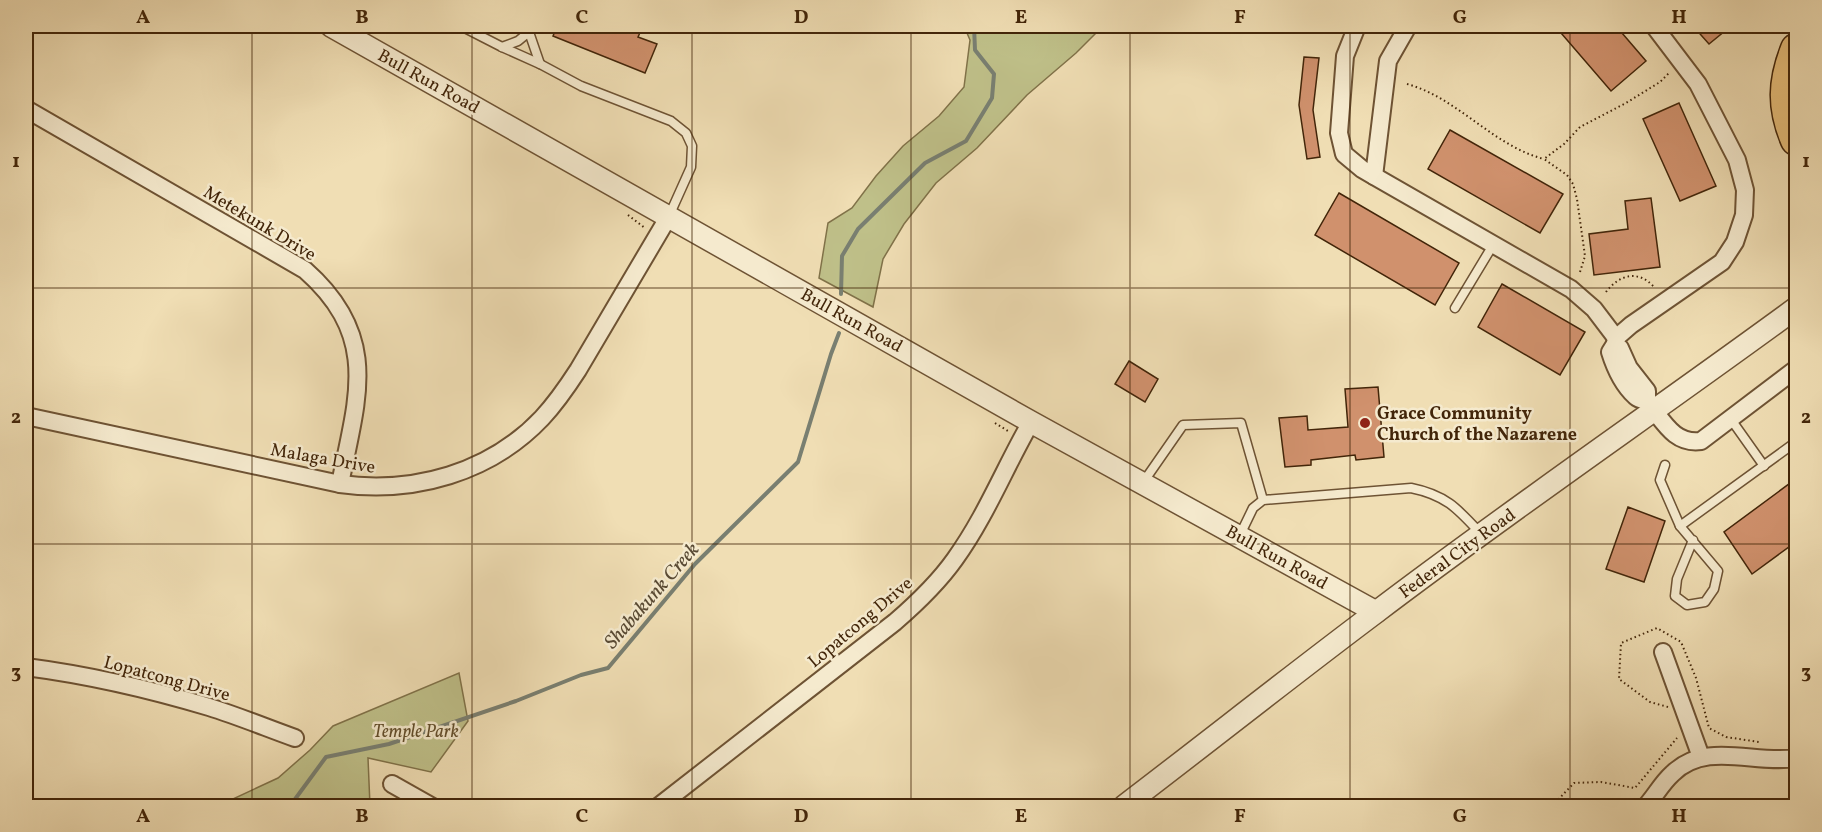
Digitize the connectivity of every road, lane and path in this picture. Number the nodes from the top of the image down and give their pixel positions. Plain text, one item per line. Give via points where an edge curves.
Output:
1 (301, 26) edge
2 (461, 26) edge
3 (1357, 26) edge
4 (1408, 26) edge
5 (1654, 26) edge
6 (530, 28) edge
7 (325, 31) edge
8 (502, 47) junction
9 (1797, 48) edge
10 (540, 64) junction
11 (1669, 73) dead end
12 (1407, 84) dead end
13 (26, 109) edge
14 (1797, 140) edge
15 (1544, 159) junction
16 (1374, 176) junction
17 (627, 214) dead end
18 (669, 216) junction
19 (657, 235) junction
20 (1493, 245) junction
21 (1580, 272) dead end
22 (1654, 287) dead end
23 (1606, 292) dead end
24 (1455, 308) dead end
25 (1797, 308) edge
26 (1615, 341) junction
27 (1797, 369) edge
28 (1650, 406) junction
29 (26, 416) edge
30 (1730, 418) junction
31 (991, 420) dead end
32 (1026, 430) junction
33 (1797, 442) edge
34 (1665, 465) dead end
35 (1764, 466) junction
36 (340, 484) junction
37 (1142, 484) junction
38 (1263, 500) junction
39 (1680, 526) junction
40 (1481, 535) junction
41 (1239, 537) junction
42 (1693, 540) junction
43 (1376, 612) junction
44 (1663, 652) dead end
45 (26, 668) edge
46 (1668, 707) dead end
47 (1674, 729) dead end
48 (295, 738) dead end
49 (1761, 742) dead end
50 (1701, 757) junction
51 (1797, 758) edge
52 (392, 784) dead end
53 (389, 802) dead end
54 (397, 807) edge
55 (431, 807) edge
56 (659, 807) edge
57 (1124, 807) edge
58 (1552, 807) edge
59 (1647, 807) edge

1 - 7 path
2 - 8 lane
3 - 16 street via 1345,56 1339,133 1344,154
4 - 16 street via 1388,61
5 - 26 street via 1698,84 1737,160 1746,190 1744,215 1735,242 1722,261 1631,325
6 - 8 lane via 518,41
6 - 10 lane
7 - 18 street, Bull Run Road
8 - 10 lane
9 - 14 highway via 1788,75 1786,104
10 - 18 lane via 581,86 671,121 686,133 692,146 691,167
11 - 15 path via 1626,103 1580,127
12 - 15 path via 1427,90 1525,153
13 - 36 street, Metekunk Drive via 305,270 321,284 346,321 357,361 357,399
15 - 21 path via 1573,184 1585,256
16 - 20 street
17 - 19 path
18 - 19 street, Malaga Drive
18 - 32 street, Bull Run Road
19 - 36 street, Malaga Drive via 562,394 521,437 498,453 443,478 388,487
20 - 24 lane
20 - 26 street via 1571,289 1594,309
22 - 23 path via 1638,276 1615,281
25 - 28 street, Federal City Road via 1720,364
26 - 28 street via 1647,391
27 - 30 street
28 - 30 street via 1669,430 1693,442 1701,441
28 - 40 street, Federal City Road
29 - 36 street, Malaga Drive
30 - 35 lane
31 - 32 path
32 - 37 street, Bull Run Road
32 - 56 street, Lopatcong Drive via 974,530 949,567 916,603
33 - 35 lane
34 - 39 lane via 1660,480
35 - 39 lane
37 - 38 lane via 1183,425 1241,423
37 - 41 street, Bull Run Road
38 - 40 lane via 1426,490 1456,508
38 - 41 lane via 1253,508
39 - 42 lane
40 - 43 street, Federal City Road
41 - 43 street, Bull Run Road
42 - 42 lane via 1718,571 1714,589 1705,602 1688,605 1675,596 1677,579
43 - 57 street, Federal City Road
44 - 50 street
45 - 48 street, Lopatcong Drive via 157,693
46 - 49 path via 1650,702 1619,679 1621,643 1658,628 1681,642 1696,678 1709,728 1726,737
47 - 58 path via 1677,739 1635,788 1601,782 1574,783
50 - 51 street
50 - 59 street via 1671,774
52 - 55 street
53 - 54 path

